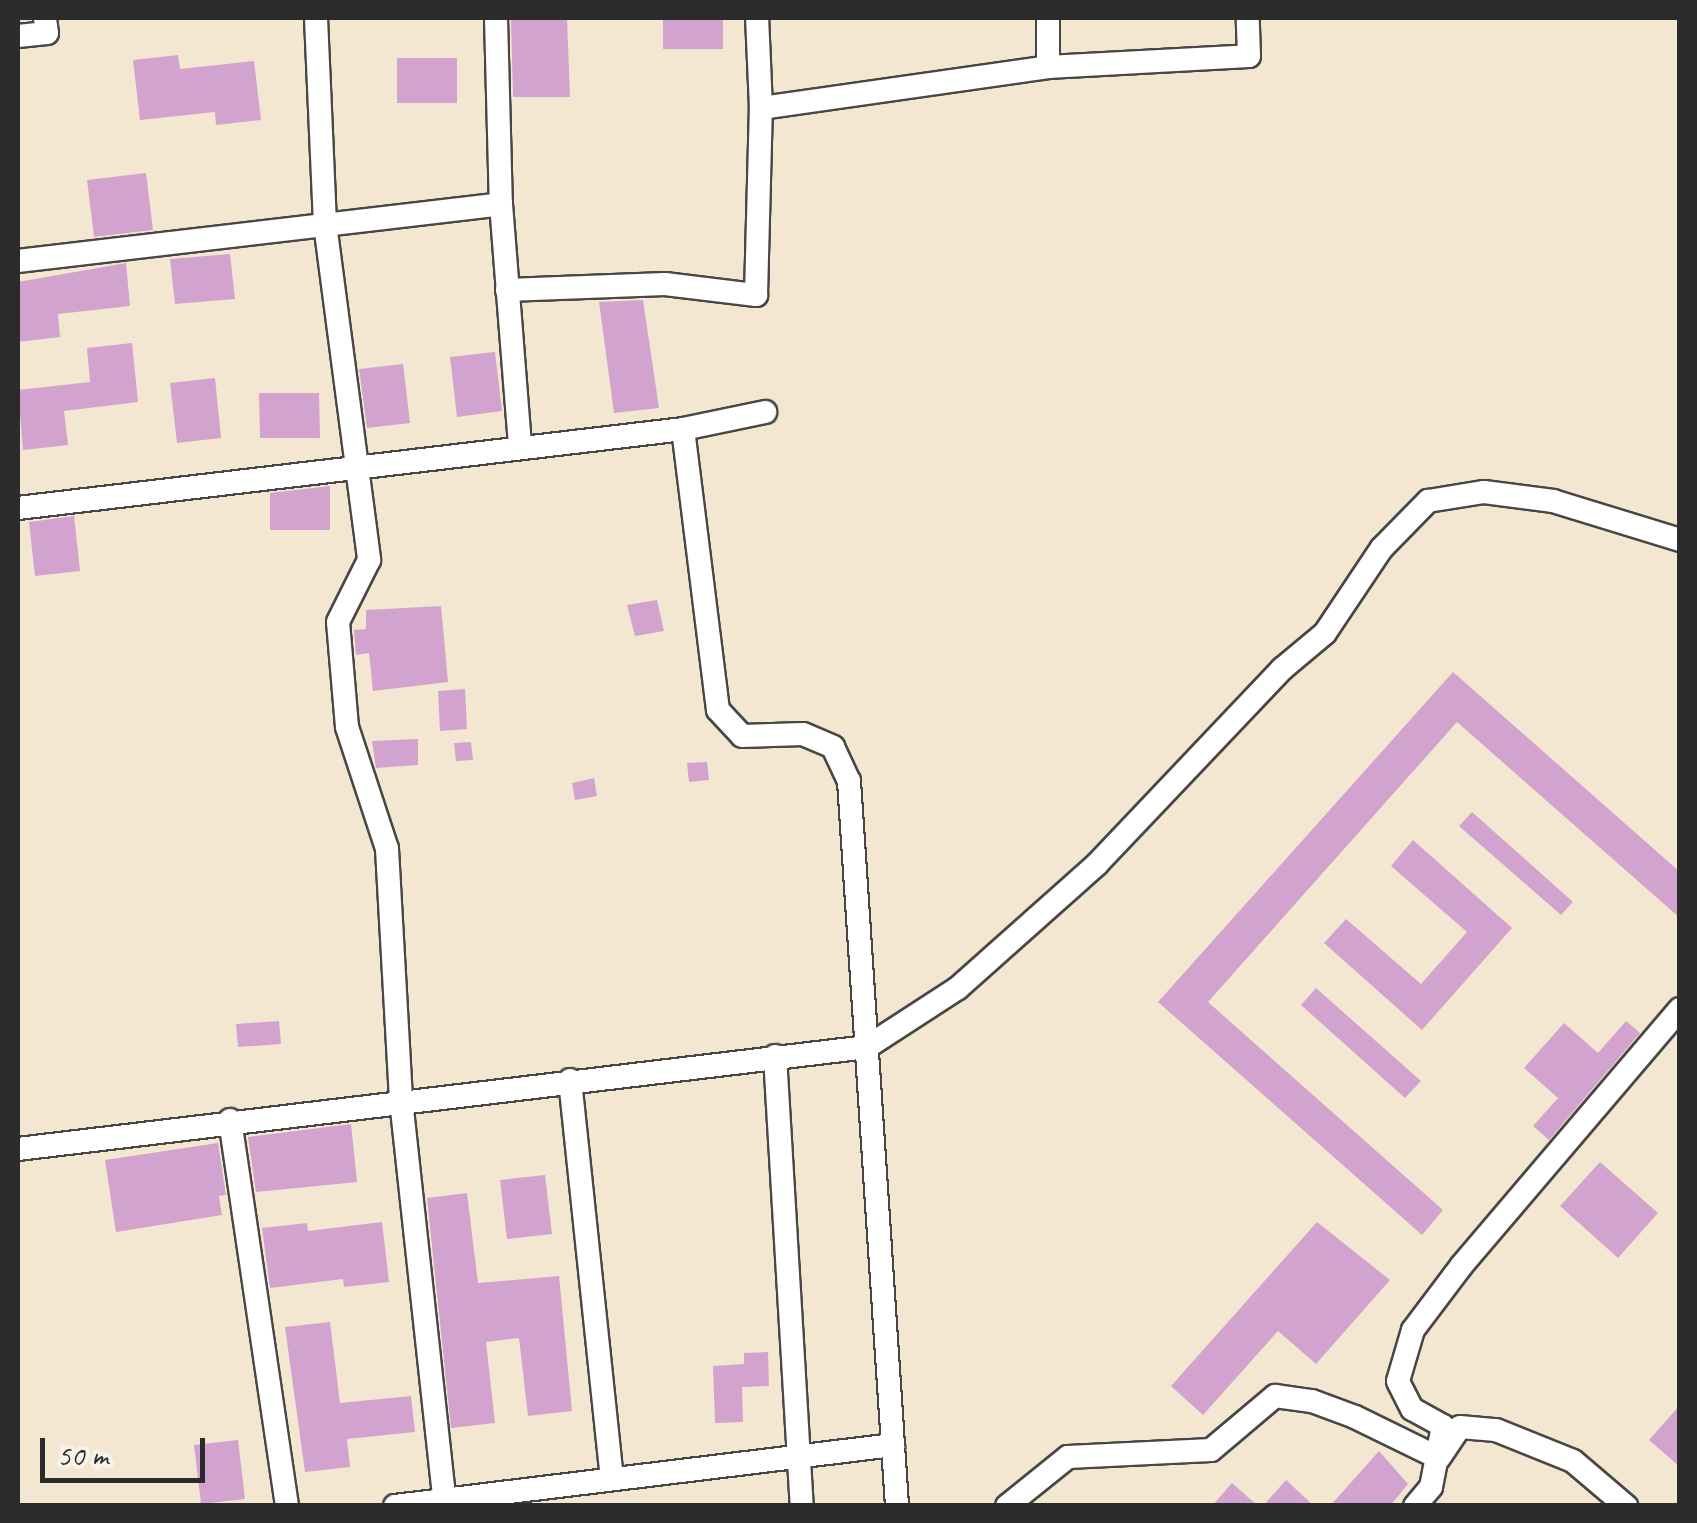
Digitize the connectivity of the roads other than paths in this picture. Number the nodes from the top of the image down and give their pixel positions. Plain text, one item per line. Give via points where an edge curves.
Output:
1 (45, 18) edge
2 (316, 18) edge
3 (496, 18) edge
4 (756, 18) edge
5 (1048, 18) edge
6 (1248, 18) edge
7 (18, 36) edge
8 (1048, 67) junction
9 (761, 108) junction
10 (501, 204) junction
11 (325, 224) junction
12 (18, 261) edge
13 (507, 290) junction
14 (765, 412) dead end
15 (683, 429) junction
16 (520, 446) junction
17 (357, 464) junction
18 (18, 508) edge
19 (1680, 540) edge
20 (1680, 1010) edge
21 (867, 1047) junction
22 (776, 1056) junction
23 (570, 1080) junction
24 (401, 1100) junction
25 (230, 1120) junction
26 (18, 1149) edge
27 (893, 1445) junction
28 (798, 1456) junction
29 (1438, 1458) junction
30 (612, 1478) junction
31 (444, 1499) junction
32 (287, 1506) edge
33 (394, 1506) edge
34 (802, 1506) edge
35 (897, 1506) edge
36 (1007, 1506) edge
37 (1415, 1506) edge
38 (1626, 1506) edge

1 - 7 street via 47,33
2 - 11 street
3 - 10 street
4 - 9 street
5 - 8 street
6 - 8 street via 1249,56
8 - 9 street
9 - 13 street via 756,295 665,284
10 - 11 street
10 - 13 street
11 - 12 street
11 - 17 street
13 - 16 street
14 - 15 street
15 - 16 street
15 - 21 street via 718,710 742,736 804,734 833,747 850,781
16 - 17 street
17 - 18 street
17 - 24 street via 369,560 338,622 346,728 388,849
19 - 21 street via 1553,500 1484,492 1428,501 1382,548 1325,634 1282,669 1097,864 958,988
20 - 29 street via 1413,1330 1398,1381 1412,1409 1443,1426
21 - 22 street
21 - 27 street
22 - 23 street
22 - 28 street
23 - 24 street
23 - 30 street
24 - 25 street
24 - 31 street
25 - 26 street
25 - 32 street
27 - 28 street
27 - 35 street
28 - 30 street
28 - 34 street
29 - 36 street via 1312,1401 1275,1396 1210,1450 1068,1457
29 - 37 street via 1431,1487
29 - 38 street via 1460,1427 1496,1430 1573,1460
30 - 31 street
31 - 33 street

